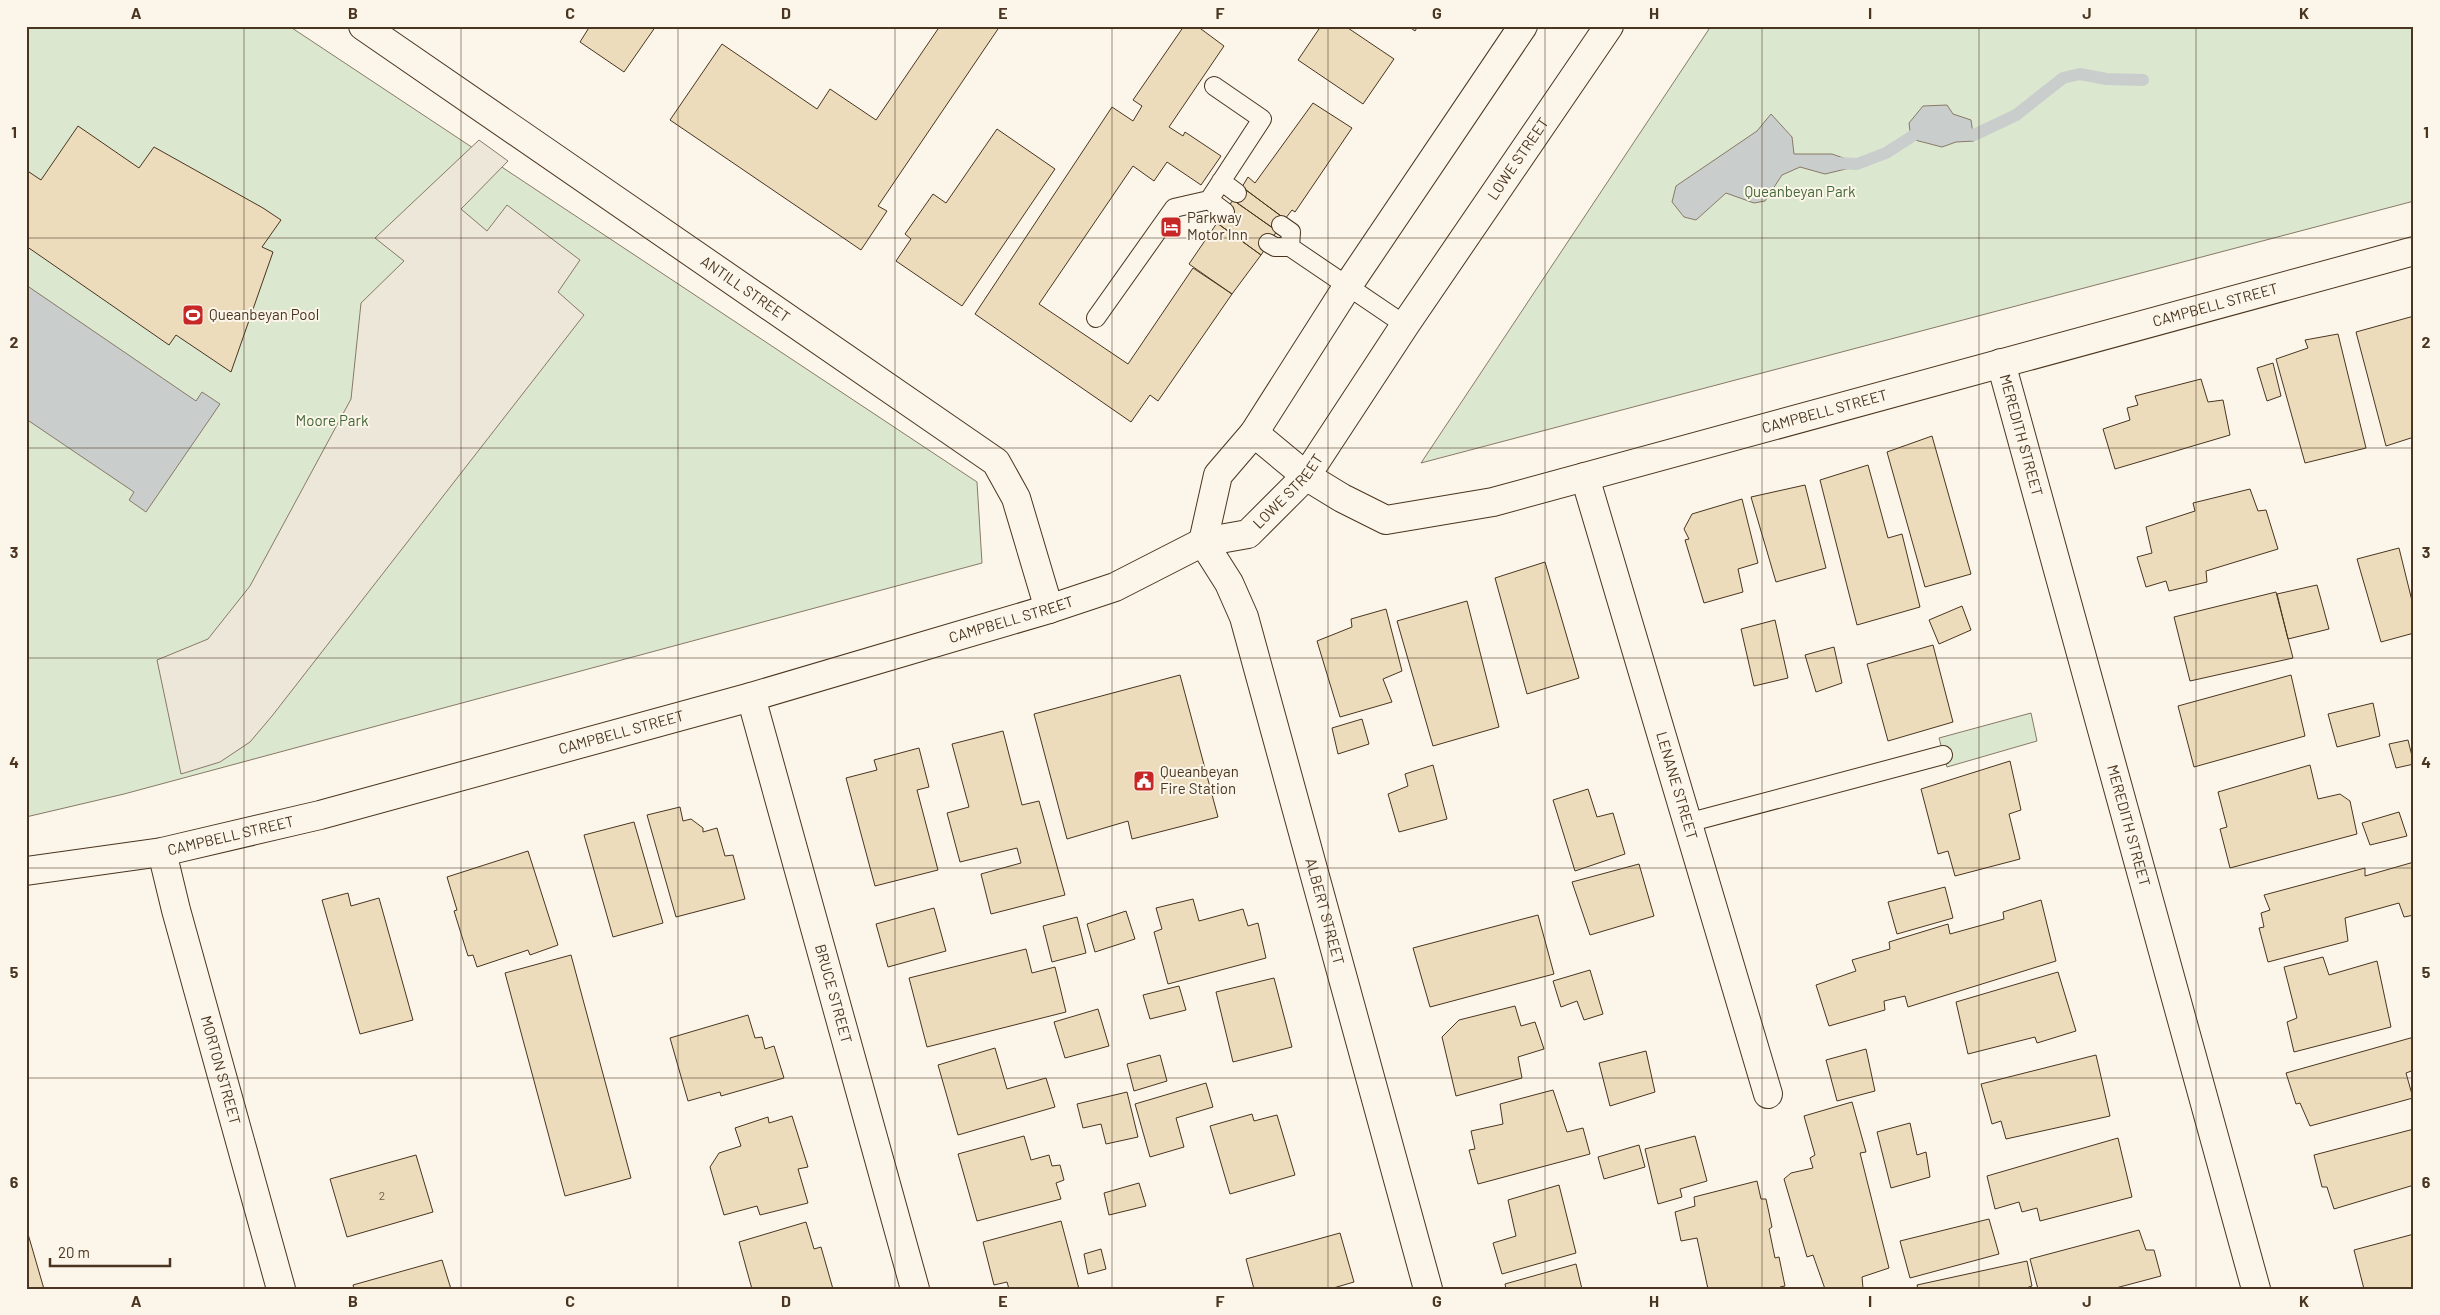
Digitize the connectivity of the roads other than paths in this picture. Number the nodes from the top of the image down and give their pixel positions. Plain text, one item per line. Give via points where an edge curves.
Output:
1 (363, 26) edge
2 (1523, 26) edge
3 (1609, 26) edge
4 (1214, 86) dead end
5 (1222, 182) junction
6 (1237, 193) dead end
7 (1209, 200) junction
8 (1225, 212) dead end
9 (1281, 225) dead end
10 (1268, 243) dead end
11 (1290, 247) junction
12 (2414, 251) edge
13 (1347, 287) junction
14 (1096, 318) dead end
15 (1405, 324) junction
16 (2001, 363) junction
17 (1254, 434) junction
18 (1306, 476) junction
19 (1585, 477) junction
20 (1203, 542) junction
21 (1050, 609) junction
22 (751, 697) junction
23 (1944, 755) dead end
24 (1688, 823) junction
25 (162, 852) junction
26 (26, 871) edge
27 (1768, 1094) dead end
28 (281, 1289) edge
29 (915, 1289) edge
30 (1428, 1289) edge
31 (2256, 1289) edge

1 - 21 street, ANTILL STREET via 996,462 1016,498
2 - 13 street
3 - 15 street, LOWE STREET
4 - 5 lane via 1262,119
5 - 6 lane
5 - 7 lane
7 - 8 lane
7 - 14 lane via 1174,208
9 - 11 lane via 1291,232
10 - 11 lane via 1275,247
11 - 13 lane
12 - 16 street, CAMPBELL STREET
13 - 15 lane
13 - 17 street
15 - 18 street, LOWE STREET
16 - 19 street, CAMPBELL STREET
16 - 31 street, MEREDITH STREET
17 - 18 street, CAMPBELL STREET
17 - 20 street via 1218,475
18 - 19 street, CAMPBELL STREET via 1386,520 1493,502
18 - 20 street, LOWE STREET via 1248,534
19 - 24 street, LENANE STREET
20 - 21 street, CAMPBELL STREET via 1115,587
20 - 30 street, ALBERT STREET via 1229,583 1244,617
21 - 22 street, CAMPBELL STREET
22 - 25 street, CAMPBELL STREET via 320,815
22 - 29 street, BRUCE STREET
23 - 24 lane
24 - 27 street, LENANE STREET
25 - 26 street, CAMPBELL STREET
25 - 28 street, MORTON STREET

